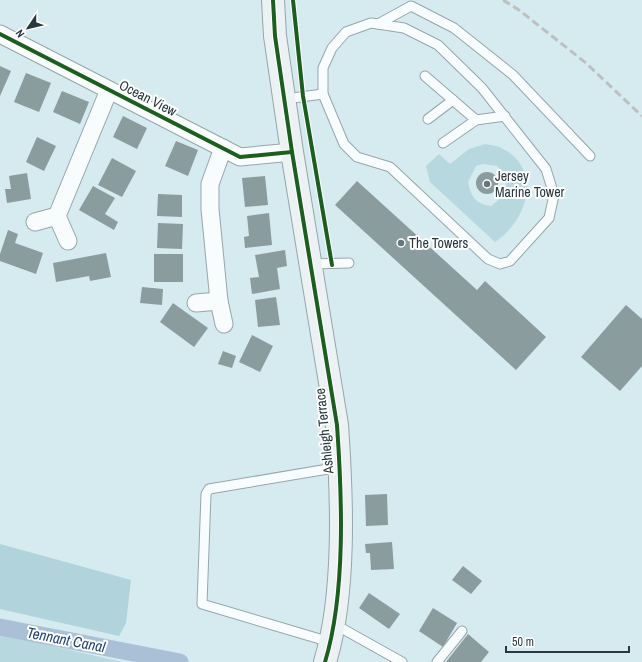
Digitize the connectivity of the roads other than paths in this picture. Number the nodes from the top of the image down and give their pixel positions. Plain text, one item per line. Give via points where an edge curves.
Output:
1 (273, 0) edge
2 (378, 24) junction
3 (0, 34) edge
4 (425, 76) dead end
5 (109, 90) junction
6 (323, 94) junction
7 (285, 99) junction
8 (453, 100) junction
9 (505, 116) junction
10 (428, 119) dead end
11 (476, 120) junction
12 (443, 143) dead end
13 (223, 148) junction
14 (292, 152) junction
15 (590, 156) dead end
16 (57, 216) junction
17 (35, 222) dead end
18 (68, 241) dead end
19 (349, 263) dead end
20 (310, 264) junction
21 (219, 300) junction
22 (196, 303) dead end
23 (224, 324) dead end
24 (340, 467) junction
25 (462, 631) dead end
26 (330, 643) edge
27 (402, 662) edge
28 (437, 662) edge

1 - 7 main road, Ashleigh Terrace via 275,36
2 - 6 lane via 371,23 346,32 332,48 323,68
2 - 9 lane via 404,28 438,44 482,88
2 - 15 lane via 411,6 454,28 513,75
3 - 5 street, Ocean View
4 - 8 lane
5 - 13 street, Ocean View
5 - 16 street, Ocean View
6 - 7 lane
6 - 9 lane via 344,144 357,157 390,167 488,259 500,264 510,261 549,218 554,195 546,169
7 - 14 main road, Ashleigh Terrace
8 - 10 lane
8 - 11 lane
9 - 11 lane
11 - 12 lane
13 - 14 street, Ocean View via 240,156
13 - 21 street via 210,184
14 - 20 main road, Ashleigh Terrace
16 - 17 street
16 - 18 street
19 - 20 lane
20 - 24 main road, Ashleigh Terrace via 337,425
21 - 22 street
21 - 23 street
24 - 26 main road, Ashleigh Terrace via 340,567
24 - 26 lane via 209,489 206,494 202,604
25 - 28 lane
26 - 27 lane

